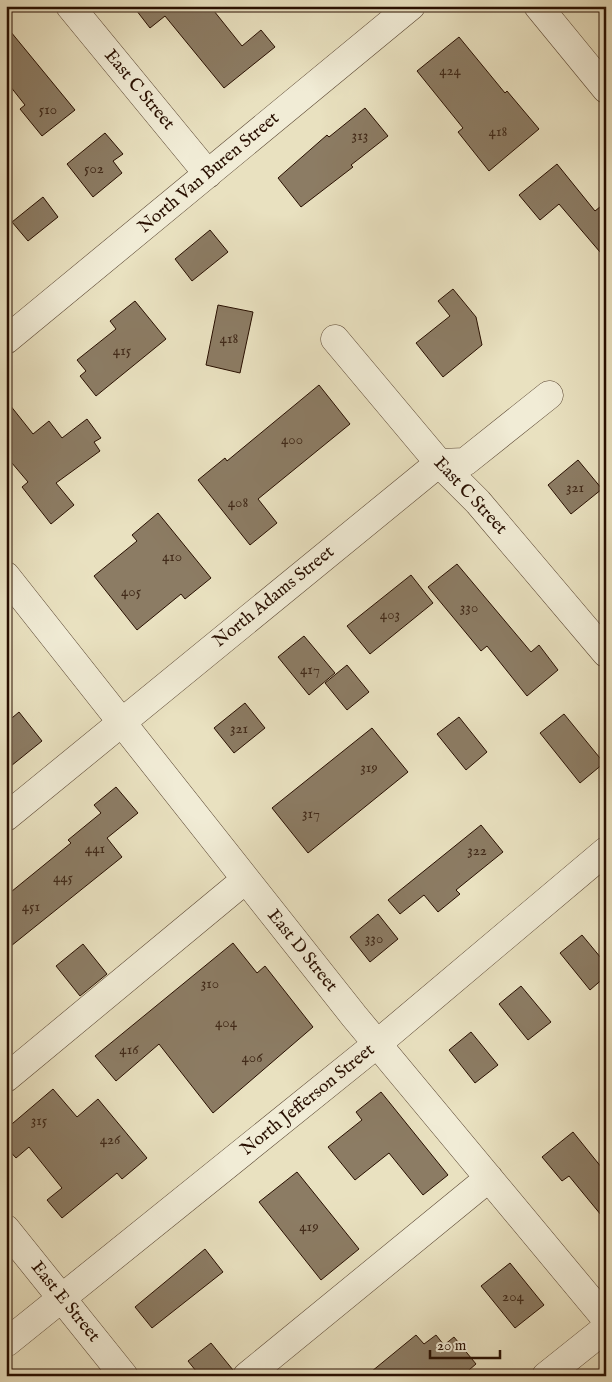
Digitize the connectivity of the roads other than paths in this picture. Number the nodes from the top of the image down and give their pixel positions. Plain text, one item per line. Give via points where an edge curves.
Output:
1 (70, 6) edge
2 (411, 6) edge
3 (538, 6) edge
4 (606, 89) edge
5 (208, 174) junction
6 (335, 339) dead end
7 (6, 340) edge
8 (549, 395) dead end
9 (439, 462) junction
10 (6, 576) edge
11 (606, 653) edge
12 (121, 723) junction
13 (6, 817) edge
14 (606, 851) edge
15 (245, 880) junction
16 (377, 1044) junction
17 (6, 1078) edge
18 (489, 1178) junction
19 (6, 1229) edge
20 (63, 1299) junction
21 (606, 1319) edge
22 (606, 1328) edge
23 (6, 1343) edge
24 (124, 1376) edge
25 (247, 1376) edge
26 (546, 1376) edge

1 - 5 street, East C Street
2 - 5 street, North Van Buren Street
3 - 4 street
5 - 7 street, North Van Buren Street
6 - 9 street, East C Street
8 - 9 street via 465,462
9 - 11 street, East C Street via 478,502
9 - 12 street, North Adams Street
10 - 12 street, East D Street
12 - 13 street, North Adams Street
12 - 15 street, East D Street
14 - 16 street, North Jefferson Street
15 - 16 street, East D Street
15 - 17 street
16 - 18 street, East D Street
16 - 20 street, North Jefferson Street
18 - 21 street, East D Street
18 - 25 street
19 - 20 street, East E Street
20 - 23 street, North Jefferson Street
20 - 24 street, East E Street
22 - 26 street

